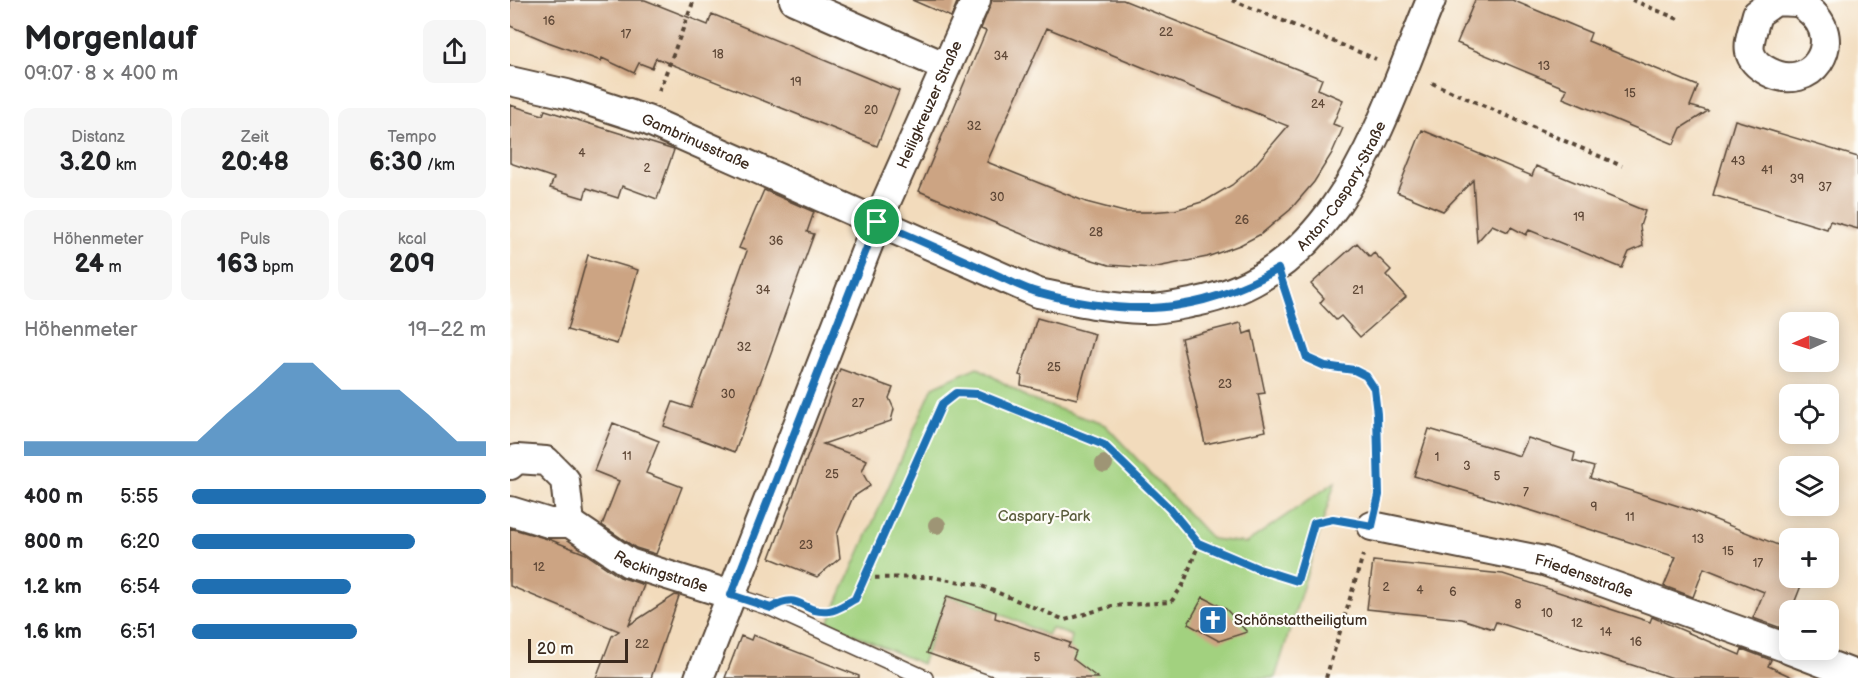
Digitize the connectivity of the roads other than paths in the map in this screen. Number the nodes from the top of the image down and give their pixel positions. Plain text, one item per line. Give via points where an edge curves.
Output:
1 (794, 0) edge
2 (976, 0) edge
3 (1431, 0) edge
4 (944, 66) junction
5 (510, 81) edge
6 (877, 222) junction
7 (510, 465) edge
8 (510, 511) edge
9 (570, 523) junction
10 (1372, 526) road end
11 (731, 595) junction
12 (1779, 645) edge
13 (1818, 660) edge
14 (1858, 676) edge
15 (699, 678) edge
16 (925, 678) edge

1 - 4 street
2 - 4 street, Heiligkreuzer Straße
3 - 6 street, Anton-Caspary-Straße via 1377,134 1347,190 1307,243 1278,269 1218,298 1145,309 1107,307 1038,293
4 - 6 street, Heiligkreuzer Straße
5 - 6 street, Gambrinusstraße via 648,120
6 - 11 street, Heiligkreuzer Straße
7 - 9 street via 517,459 546,460 565,480
8 - 9 street, Reckingstraße via 549,523
9 - 11 street, Reckingstraße via 628,562
10 - 12 street, Friedensstraße via 1544,561
11 - 15 street, Heiligkreuzer Straße
11 - 16 lane, Reckingstraße via 771,608
13 - 14 street, Friedensstraße

